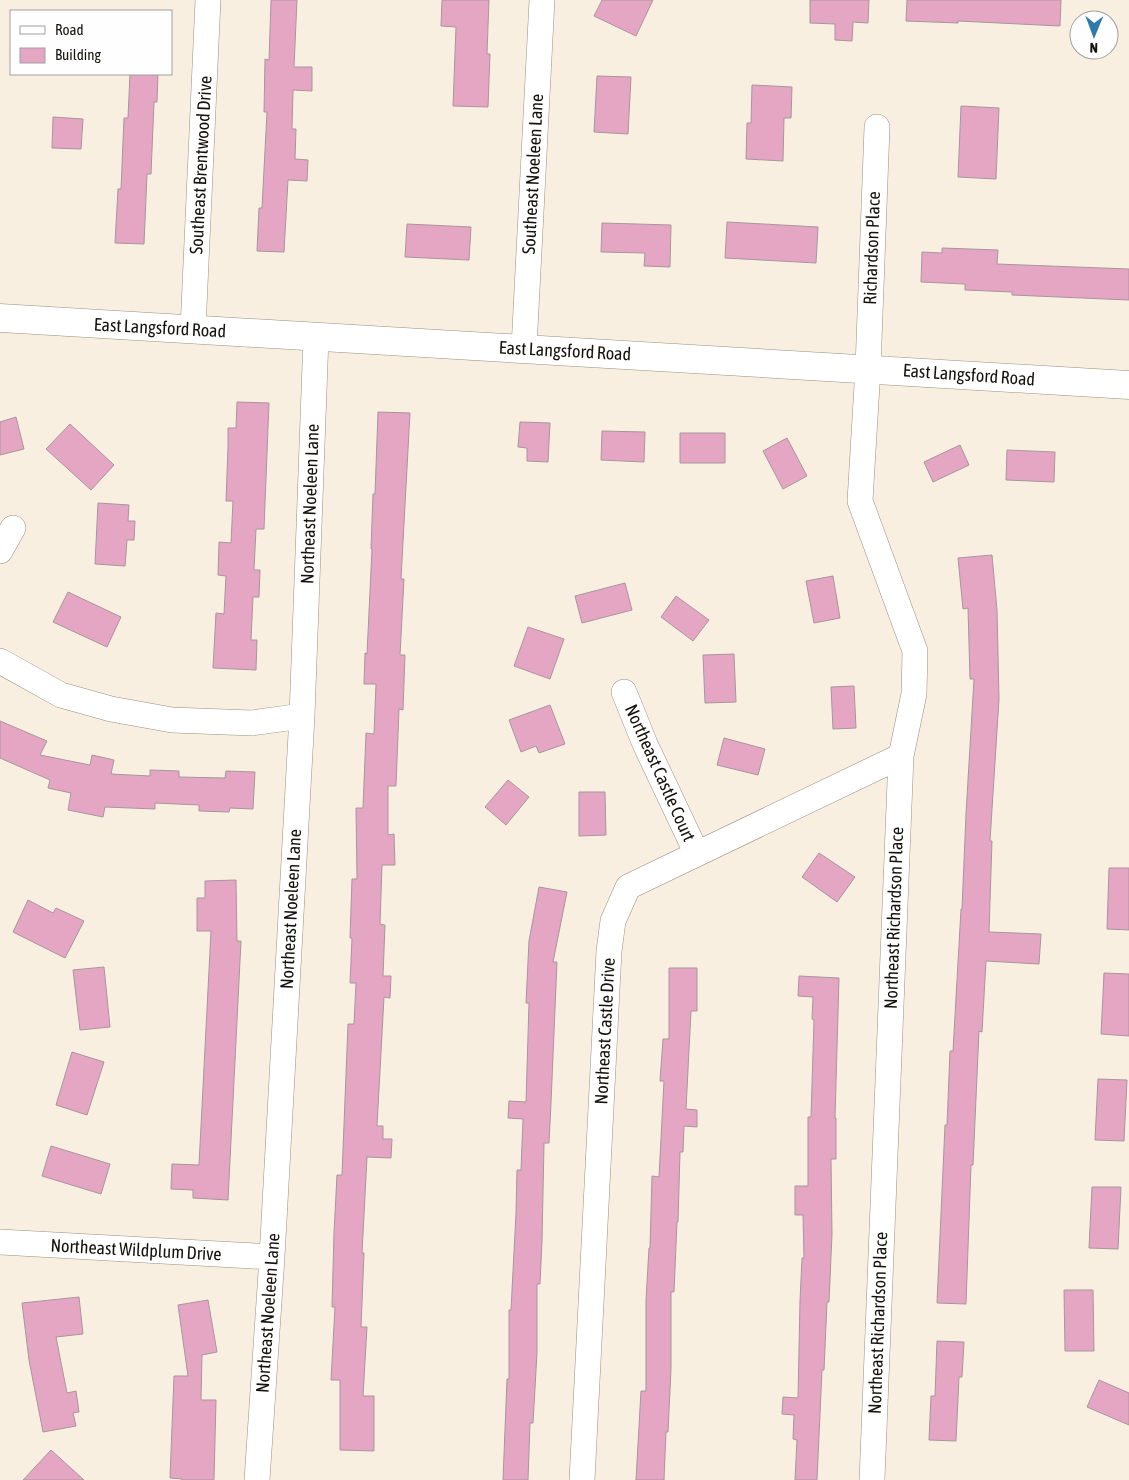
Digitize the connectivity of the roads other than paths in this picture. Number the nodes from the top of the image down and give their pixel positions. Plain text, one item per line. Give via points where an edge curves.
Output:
1 (208, 0) edge
2 (542, 0) edge
3 (877, 127) dead end
4 (0, 318) edge
5 (194, 329) junction
6 (316, 337) junction
7 (524, 348) junction
8 (868, 368) junction
9 (1129, 385) edge
10 (14, 528) dead end
11 (0, 552) edge
12 (0, 661) edge
13 (624, 692) dead end
14 (302, 716) junction
15 (901, 756) junction
16 (697, 854) junction
17 (0, 1242) edge
18 (272, 1257) junction
19 (257, 1480) edge
20 (582, 1480) edge
21 (872, 1480) edge

1 - 5 street, Southeast Brentwood Drive
2 - 7 street, Southeast Noeleen Lane
3 - 8 street, Richardson Place
4 - 5 street, East Langsford Road
5 - 6 street, East Langsford Road
6 - 7 street, East Langsford Road
6 - 14 street, Northeast Noeleen Lane
7 - 8 street, East Langsford Road
8 - 9 street, East Langsford Road
8 - 15 street, Northeast Richardson Place via 860,501 915,651 914,694
10 - 11 street
12 - 14 street via 61,695 120,711 172,720 243,723
13 - 16 street, Northeast Castle Court
14 - 18 street, Northeast Noeleen Lane
15 - 16 street, Northeast Castle Drive
15 - 21 street, Northeast Richardson Place
16 - 20 street, Northeast Castle Drive via 628,886 613,921
17 - 18 street, Northeast Wildplum Drive
18 - 19 street, Northeast Noeleen Lane

